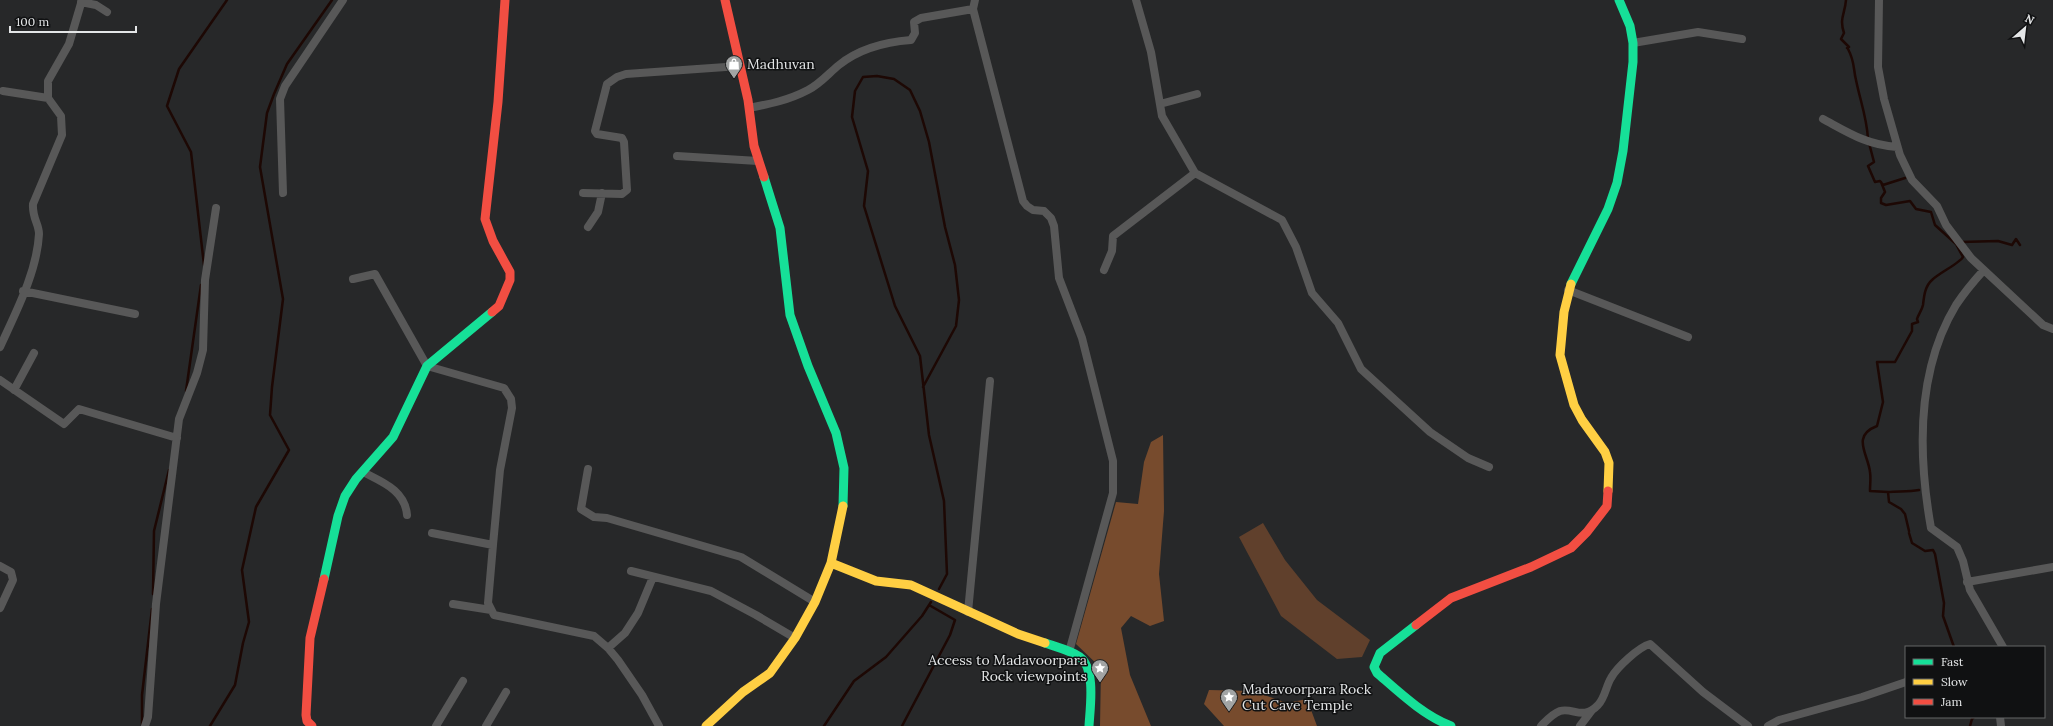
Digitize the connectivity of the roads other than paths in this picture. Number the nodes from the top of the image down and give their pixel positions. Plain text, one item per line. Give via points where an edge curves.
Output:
1 (343, 0) edge
2 (505, 0) edge
3 (725, 0) edge
4 (975, 0) edge
5 (1136, 0) edge
6 (1619, 0) edge
7 (1880, 0) edge
8 (81, 1) edge
9 (973, 9) junction
10 (108, 12) dead end
11 (1742, 39) dead end
12 (1633, 43) junction
13 (740, 66) junction
14 (3, 91) dead end
15 (1197, 94) dead end
16 (48, 98) junction
17 (1160, 104) junction
18 (749, 108) junction
19 (1823, 119) dead end
20 (1897, 146) junction
21 (677, 156) dead end
22 (758, 161) junction
23 (1195, 173) junction
24 (283, 193) dead end
25 (583, 193) dead end
26 (602, 193) junction
27 (216, 208) dead end
28 (588, 227) dead end
29 (1104, 270) dead end
30 (1982, 271) junction
31 (353, 279) dead end
32 (1568, 290) junction
33 (23, 291) junction
34 (135, 314) dead end
35 (2053, 329) edge
36 (1688, 337) dead end
37 (0, 347) edge
38 (34, 353) dead end
39 (427, 366) junction
40 (0, 380) edge
41 (990, 381) dead end
42 (14, 390) junction
43 (177, 438) junction
44 (1489, 467) dead end
45 (588, 468) dead end
46 (363, 472) junction
47 (407, 515) dead end
48 (432, 533) dead end
49 (493, 545) junction
50 (831, 563) junction
51 (0, 566) edge
52 (2053, 567) edge
53 (631, 571) dead end
54 (653, 577) junction
55 (1967, 582) junction
56 (815, 602) junction
57 (453, 604) dead end
58 (0, 608) edge
59 (490, 610) junction
60 (968, 612) junction
61 (795, 638) junction
62 (2002, 646) edge
63 (608, 648) junction
64 (1069, 652) junction
65 (463, 681) dead end
66 (1905, 682) edge
67 (506, 692) dead end
68 (1592, 710) junction
69 (145, 726) edge
70 (312, 726) edge
71 (436, 726) edge
72 (486, 726) edge
73 (660, 726) edge
74 (706, 726) edge
75 (1089, 726) edge
76 (1451, 726) edge
77 (1541, 726) edge
78 (1580, 726) edge
79 (1748, 726) edge
80 (1768, 726) edge

1 - 24 street via 285,86 280,99
2 - 39 main road via 498,102 485,219 493,241 510,272 510,280 499,306
3 - 13 main road
4 - 9 street
5 - 17 street via 1151,52
6 - 12 main road via 1630,26
7 - 20 street via 1878,67
8 - 10 street
8 - 16 street via 69,44 48,81
9 - 18 street via 921,18 914,22 915,33 911,40 875,46 859,52 841,63 809,90 781,102
9 - 64 street via 1023,201 1033,210 1044,211 1054,226 1059,278 1082,338 1114,461 1112,493
11 - 12 street via 1698,32
12 - 32 main road via 1630,99 1617,182 1608,209
13 - 18 main road
13 - 26 street via 626,74 607,84 595,131 597,134 622,138 627,188 624,193
14 - 16 street
15 - 17 street
16 - 33 street via 61,116 62,135 33,204 32,215 39,231 38,243 33,269
17 - 23 street via 1162,116
18 - 22 main road
19 - 20 street via 1862,140 1878,145
20 - 30 street via 1912,180 1937,206 1954,237
21 - 22 street
22 - 50 main road via 780,228 790,315 835,429 844,468 844,500
23 - 29 street via 1113,236 1112,251
23 - 44 street via 1282,220 1296,247 1312,293 1338,323 1361,369 1430,432 1468,458
25 - 26 street
26 - 28 street via 598,212
27 - 43 street via 205,280 203,350 179,419
30 - 35 street via 2043,325
30 - 55 street via 1956,305 1939,342 1925,398 1922,442 1926,501 1932,528 1957,547
31 - 39 street via 375,274
32 - 36 street
32 - 76 main road via 1561,362 1574,405 1610,463 1607,506 1571,548 1531,567 1451,598 1380,653 1374,667 1377,673 1425,711
33 - 34 street
33 - 37 street
38 - 42 street
39 - 46 main road via 393,436
39 - 49 street via 504,388 511,399 512,408 500,470
40 - 42 street
41 - 60 street
42 - 43 street via 64,424 79,409
43 - 69 street via 156,604 148,717
45 - 56 street via 581,509 594,517 608,518 741,557
46 - 47 street via 396,490 406,506
46 - 70 main road via 345,496 338,516 310,638 306,715
48 - 49 street
49 - 59 street via 488,603
50 - 56 main road
50 - 60 main road via 876,581 911,585
51 - 58 street via 11,572 13,580
52 - 55 street
53 - 54 street
54 - 61 street via 711,591
54 - 63 street via 638,613 625,633
55 - 62 street
56 - 61 main road
57 - 59 street
59 - 63 street via 494,615 503,618 588,633
60 - 64 main road via 1018,634
61 - 74 main road via 770,673 743,692
63 - 73 street via 642,695
64 - 75 main road via 1080,658 1091,682
65 - 71 street
66 - 80 street via 1779,720
67 - 72 street
68 - 77 street via 1579,714 1562,710 1552,714
68 - 78 street
68 - 79 street via 1599,704 1611,677 1642,646 1650,644 1703,692

